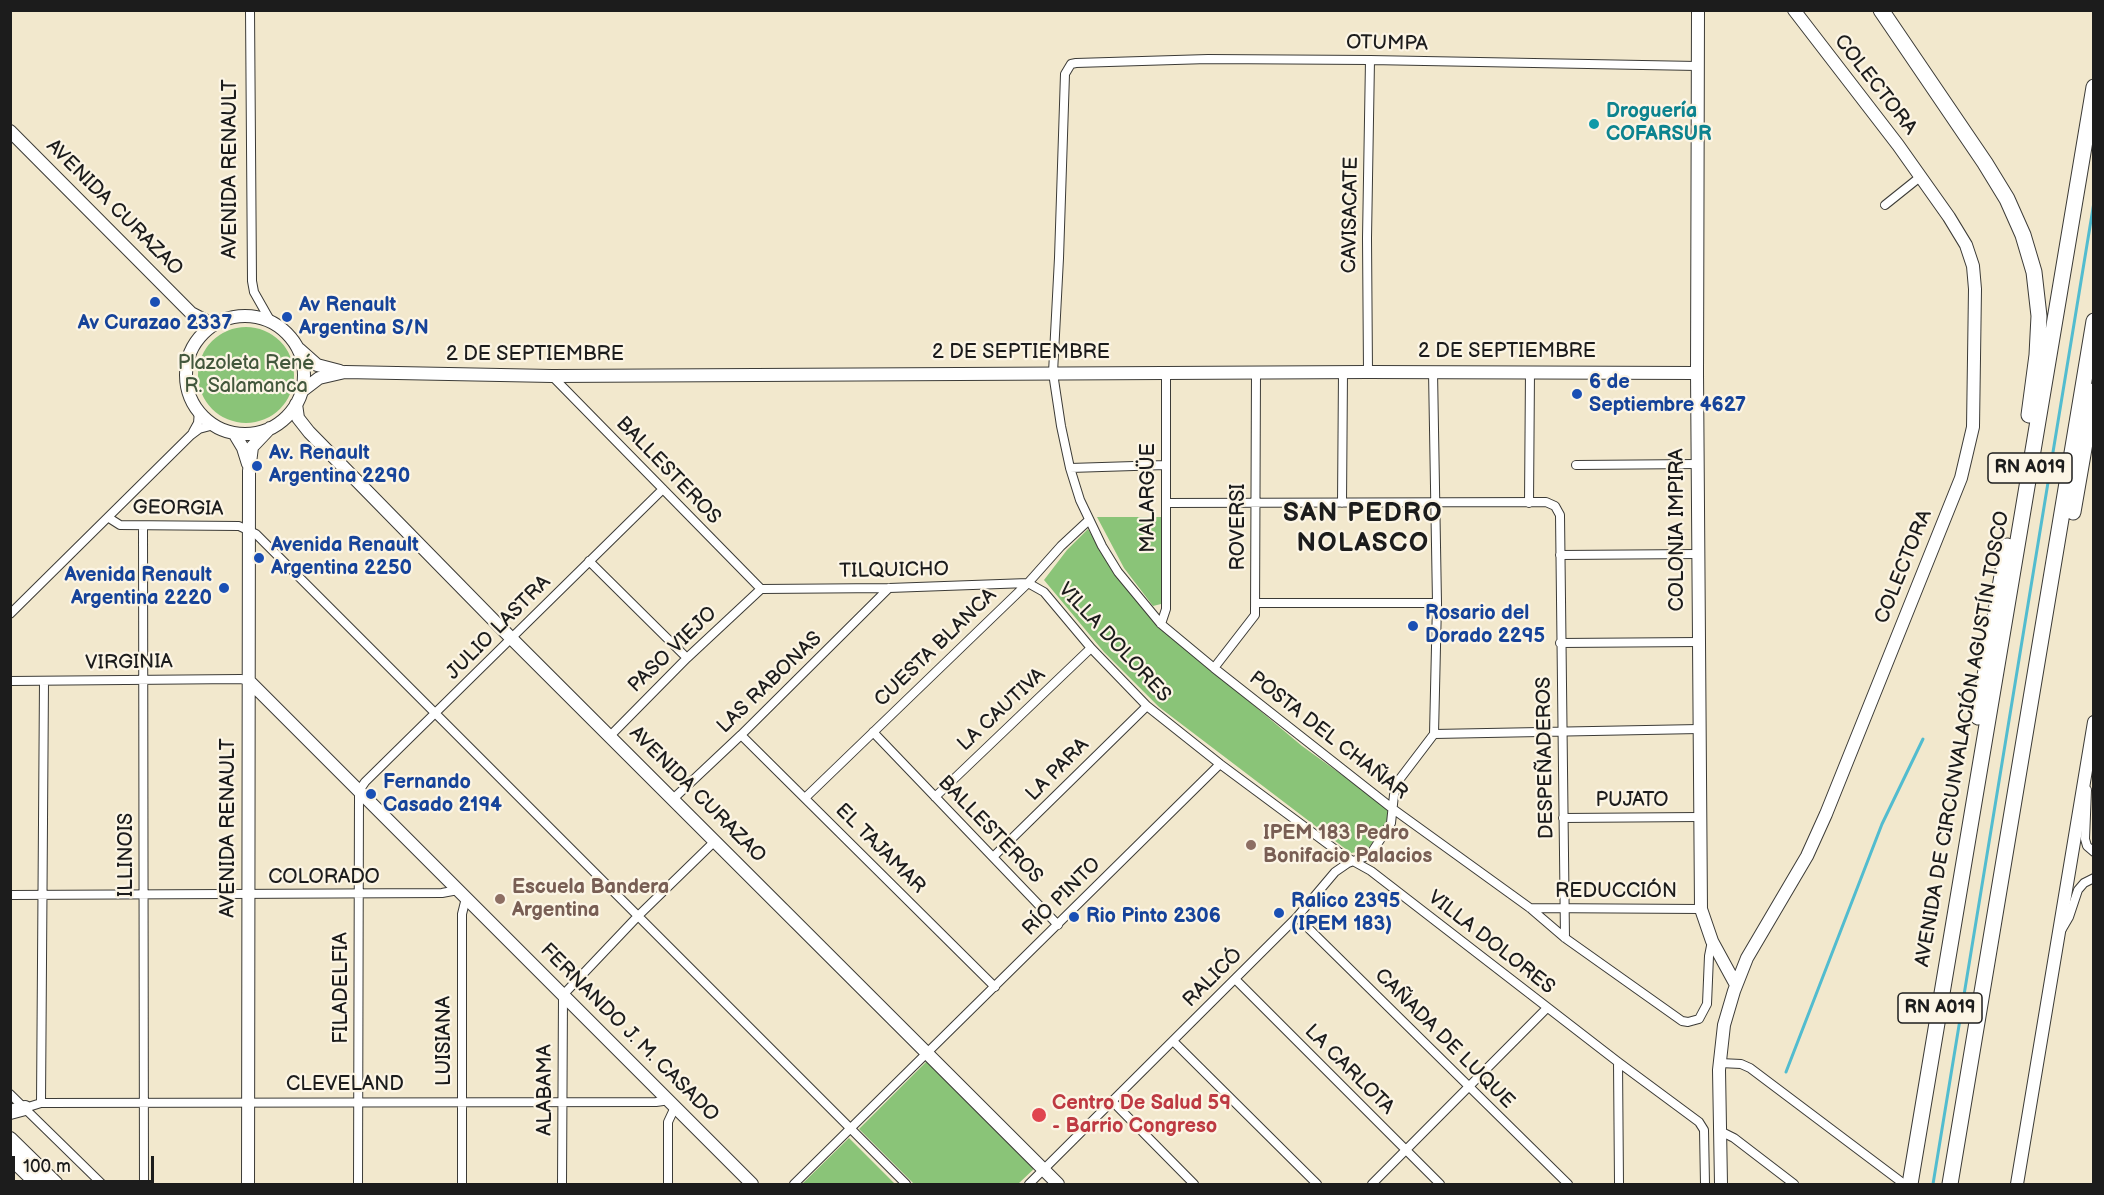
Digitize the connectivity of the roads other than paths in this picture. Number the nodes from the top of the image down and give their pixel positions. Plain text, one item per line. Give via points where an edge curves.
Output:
1 (250, 10) edge
2 (1691, 10) edge
3 (1698, 10) edge
4 (1794, 10) edge
5 (1881, 10) edge
6 (1370, 60) junction
7 (1076, 63) joint
8 (1697, 66) junction
9 (2094, 87) edge
10 (10, 131) edge
11 (1920, 177) junction
12 (1886, 205) dead end
13 (190, 313) junction
14 (2094, 321) edge
15 (271, 322) junction
16 (213, 325) junction
17 (200, 338) junction
18 (295, 345) junction
19 (1433, 371) junction
20 (1530, 371) junction
21 (345, 372) junction
22 (1256, 372) junction
23 (1343, 372) junction
24 (1368, 372) junction
25 (1053, 373) junction
26 (1166, 373) junction
27 (1697, 373) junction
28 (552, 376) junction
29 (302, 391) junction
30 (2094, 391) edge
31 (296, 404) junction
32 (199, 411) junction
33 (282, 421) junction
34 (214, 425) junction
35 (270, 428) junction
36 (309, 432) junction
37 (234, 433) junction
38 (191, 435) junction
39 (1697, 464) junction
40 (1166, 465) junction
41 (1576, 465) dead end
42 (1070, 468) junction
43 (249, 471) junction
44 (663, 489) junction
45 (1342, 502) junction
46 (1166, 503) junction
47 (1256, 503) junction
48 (1435, 503) junction
49 (1529, 503) junction
50 (109, 518) junction
51 (1089, 520) junction
52 (143, 526) junction
53 (248, 529) junction
54 (1698, 554) junction
55 (1560, 555) junction
56 (589, 561) junction
57 (1028, 583) junction
58 (890, 588) junction
59 (761, 589) junction
60 (1256, 603) junction
61 (1437, 603) junction
62 (10, 614) edge
63 (2045, 615) junction
64 (1161, 624) junction
65 (512, 639) junction
66 (1699, 642) junction
67 (1560, 643) junction
68 (1091, 648) junction
69 (687, 658) junction
70 (1214, 668) junction
71 (143, 680) junction
72 (10, 681) edge
73 (44, 681) junction
74 (249, 681) junction
75 (1147, 706) junction
76 (435, 713) junction
77 (2094, 722) edge
78 (1700, 729) junction
79 (1561, 730) junction
80 (873, 732) junction
81 (1434, 734) junction
82 (741, 735) junction
83 (610, 736) junction
84 (1220, 764) junction
85 (359, 791) junction
86 (935, 796) junction
87 (805, 798) junction
88 (673, 799) junction
89 (1393, 808) junction
90 (1700, 817) junction
91 (1563, 818) junction
92 (2079, 838) junction
93 (715, 841) junction
94 (1966, 849) junction
95 (2094, 852) edge
96 (993, 857) junction
97 (1354, 861) junction
98 (2094, 878) edge
99 (2072, 889) junction
100 (462, 893) junction
101 (144, 894) junction
102 (358, 894) junction
103 (10, 895) edge
104 (42, 895) junction
105 (248, 895) junction
106 (1530, 908) junction
107 (1565, 909) junction
108 (1701, 909) junction
109 (638, 916) junction
110 (1297, 917) junction
111 (1058, 925) junction
112 (1565, 938) junction
113 (1712, 941) junction
114 (1235, 979) junction
115 (1736, 985) junction
116 (995, 987) junction
117 (563, 995) junction
118 (1547, 1008) junction
119 (1173, 1041) junction
120 (927, 1053) junction
121 (1618, 1062) junction
122 (1720, 1063) junction
123 (1469, 1087) junction
124 (10, 1094) edge
125 (665, 1098) junction
126 (562, 1101) junction
127 (41, 1102) junction
128 (144, 1102) junction
129 (249, 1102) junction
130 (358, 1102) junction
131 (462, 1102) junction
132 (1113, 1102) junction
133 (675, 1107) junction
134 (25, 1108) junction
135 (10, 1112) edge
136 (850, 1129) junction
137 (1720, 1131) junction
138 (10, 1139) edge
139 (1406, 1150) junction
140 (10, 1157) edge
141 (10, 1166) edge
142 (1044, 1170) junction
143 (21, 1185) edge
144 (38, 1185) edge
145 (56, 1185) edge
146 (102, 1185) edge
147 (144, 1185) edge
148 (249, 1185) edge
149 (358, 1185) edge
150 (462, 1185) edge
151 (562, 1185) edge
152 (669, 1185) edge
153 (752, 1185) edge
154 (794, 1185) edge
155 (906, 1185) edge
156 (1029, 1185) edge
157 (1058, 1185) edge
158 (1194, 1185) edge
159 (1317, 1185) edge
160 (1372, 1185) edge
161 (1440, 1185) edge
162 (1568, 1185) edge
163 (1619, 1185) edge
164 (1705, 1185) edge
165 (1721, 1185) edge
166 (1794, 1185) edge
167 (1904, 1185) edge
168 (1910, 1185) edge
169 (1950, 1185) edge
170 (2017, 1185) edge

1 - 15 street, AVENIDA RENAULT via 252,281
2 - 8 street, COLONIA IMPIRA
3 - 8 street, COLONIA IMPIRA
4 - 11 street, COLECTORA
5 - 94 highway via 2007,199 2023,235 2037,295 2036,369 1975,738
6 - 7 street, OTUMPA
6 - 8 street, OTUMPA
6 - 24 street, CAVISACATE
7 - 25 street, POSTA DEL CHAÑAR via 1065,74
8 - 27 street, COLONIA IMPIRA
9 - 94 highway, AVENIDA DE CIRCUNVALACIÓN AGUSTÍN TOSCO / RN A019
10 - 13 street, AVENIDA CURAZAO
11 - 12 street
11 - 115 street, COLECTORA via 1966,245 1972,266 1973,427 1969,448 1961,478 1823,822
13 - 16 street, AVENIDA CURAZAO
13 - 17 street, AVENIDA CURAZAO via 198,324
14 - 63 highway, RN A019
15 - 16 street via 240,316
15 - 18 street
16 - 17 street
17 - 32 street via 188,361 186,377
18 - 21 street, 2 DE SEPTIEMBRE via 317,364
18 - 29 street via 304,371
19 - 20 street, 2 DE SEPTIEMBRE
19 - 24 street, 2 DE SEPTIEMBRE
19 - 48 street
20 - 27 street, 2 DE SEPTIEMBRE
20 - 49 street
21 - 28 street, 2 DE SEPTIEMBRE
21 - 29 street, 2 DE SEPTIEMBRE via 320,378
22 - 23 street, 2 DE SEPTIEMBRE
22 - 26 street, 2 DE SEPTIEMBRE
22 - 47 street, ROVERSI
23 - 24 street, 2 DE SEPTIEMBRE
23 - 45 street
25 - 26 street, 2 DE SEPTIEMBRE
25 - 28 street, 2 DE SEPTIEMBRE
25 - 42 street, POSTA DEL CHAÑAR
26 - 40 street, MALARGÜE
27 - 39 street, COLONIA IMPIRA
28 - 44 street, BALLESTEROS
29 - 31 street
30 - 63 highway via 2071,523
31 - 33 street
31 - 36 street, AVENIDA CURAZAO via 298,418
32 - 34 street
32 - 38 street
33 - 35 street
33 - 36 street, AVENIDA CURAZAO
34 - 37 street
34 - 38 street
35 - 37 street via 249,434
35 - 43 street, AVENIDA RENAULT via 252,447
36 - 65 street, AVENIDA CURAZAO
37 - 43 street, AVENIDA RENAULT
38 - 50 street
39 - 41 street
39 - 54 street, COLONIA IMPIRA
40 - 42 street
40 - 46 street, MALARGÜE
42 - 51 street, POSTA DEL CHAÑAR
43 - 53 street, AVENIDA RENAULT
44 - 56 street, JULIO LASTRA
44 - 59 street, BALLESTEROS
45 - 47 street
45 - 48 street
46 - 47 street
46 - 64 street, MALARGÜE via 1166,609
47 - 60 street, ROVERSI
48 - 49 street
48 - 61 street
49 - 55 street, DESPEÑADEROS via 1555,506 1560,516
50 - 52 street, GEORGIA via 120,525
50 - 62 street
51 - 57 street, CUESTA BLANCA
51 - 64 street, POSTA DEL CHAÑAR via 1118,572
52 - 53 street, GEORGIA
52 - 71 street, ILLINOIS
53 - 74 street, AVENIDA RENAULT
53 - 76 street via 260,536
54 - 55 street
54 - 66 street, COLONIA IMPIRA
55 - 67 street, DESPEÑADEROS
56 - 65 street, JULIO LASTRA
56 - 69 street
57 - 58 street, TILQUICHO
57 - 68 street, VILLA DOLORES via 1044,592
57 - 80 street, CUESTA BLANCA
58 - 59 street, TILQUICHO
58 - 82 street, LAS RABONAS
59 - 69 street, PASO VIEJO
60 - 61 street
60 - 70 street, ROVERSI via 1255,615
61 - 81 street
63 - 169 highway, RN A019
64 - 70 street, POSTA DEL CHAÑAR
65 - 76 street, JULIO LASTRA
65 - 83 street, AVENIDA CURAZAO
66 - 67 street
66 - 78 street, COLONIA IMPIRA
67 - 79 street, DESPEÑADEROS
68 - 75 street, VILLA DOLORES
68 - 86 street, LA CAUTIVA
69 - 83 street, PASO VIEJO
70 - 89 street, POSTA DEL CHAÑAR
71 - 73 street, VIRGINIA
71 - 74 street, VIRGINIA
71 - 101 street, ILLINOIS
72 - 73 street, VIRGINIA
73 - 104 street
74 - 85 street, FERNANDO J. M. CASADO
74 - 105 street, AVENIDA RENAULT
75 - 84 street, VILLA DOLORES
75 - 96 street, LA PARA
76 - 85 street, JULIO LASTRA
76 - 109 street
77 - 92 street
78 - 79 street
78 - 90 street, COLONIA IMPIRA
79 - 81 street
79 - 91 street, DESPEÑADEROS
80 - 86 street, BALLESTEROS
80 - 87 street, CUESTA BLANCA
81 - 89 street, RALICÓ via 1399,780
82 - 87 street, EL TAJAMAR
82 - 88 street, LAS RABONAS
83 - 88 street, AVENIDA CURAZAO
84 - 97 street, VILLA DOLORES
84 - 111 street, RÍO PINTO
85 - 100 street, FERNANDO J. M. CASADO
85 - 102 street, FILADELFIA
86 - 96 street, BALLESTEROS
87 - 116 street, EL TAJAMAR
88 - 93 street, AVENIDA CURAZAO
89 - 97 street, RALICÓ via 1391,823 1374,851
89 - 106 street, POSTA DEL CHAÑAR
90 - 91 street, PUJATO
90 - 108 street, COLONIA IMPIRA
91 - 107 street, DESPEÑADEROS
92 - 95 street
92 - 99 street
93 - 109 street
93 - 120 street, AVENIDA CURAZAO
94 - 168 highway, AVENIDA DE CIRCUNVALACIÓN AGUSTÍN TOSCO / RN A019
96 - 111 street, BALLESTEROS
97 - 110 street, RALICÓ via 1335,872
97 - 118 street, VILLA DOLORES
98 - 99 street
99 - 170 street via 2057,933
100 - 102 street, COLORADO
100 - 117 street, FERNANDO J. M. CASADO
100 - 131 street, LUISIANA
101 - 104 street, COLORADO
101 - 105 street, COLORADO
101 - 128 street, ILLINOIS
102 - 105 street, COLORADO
102 - 130 street, FILADELFIA
103 - 104 street, COLORADO
104 - 127 street
105 - 129 street, AVENIDA RENAULT
106 - 107 street, REDUCCIÓN
106 - 112 street, POSTA DEL CHAÑAR
107 - 108 street, REDUCCIÓN
107 - 112 street, DESPEÑADEROS
108 - 113 street, COLONIA IMPIRA
109 - 117 street
109 - 136 street
110 - 114 street, RALICÓ
110 - 123 street, CAÑADA DE LUQUE
111 - 116 street, RÍO PINTO
112 - 113 street, POSTA DEL CHAÑAR via 1688,1022 1699,1019 1707,1004
113 - 115 street, COLONIA IMPIRA
114 - 119 street, RALICÓ
114 - 139 street, LA CARLOTA
115 - 122 street, COLECTORA via 1724,1024
116 - 120 street, RÍO PINTO
117 - 125 street, FERNANDO J. M. CASADO
117 - 126 street, ALABAMA
118 - 121 street, VILLA DOLORES
118 - 123 street
119 - 132 street, RALICÓ
119 - 159 street
120 - 136 street, RÍO PINTO
120 - 142 street, AVENIDA CURAZAO
121 - 163 street
121 - 164 street, VILLA DOLORES via 1699,1122 1704,1130
122 - 137 street, COLECTORA
122 - 167 street via 1750,1068
123 - 139 street
123 - 162 street, CAÑADA DE LUQUE
124 - 134 street
125 - 126 street, CLEVELAND
125 - 133 street, FERNANDO J. M. CASADO
126 - 131 street, CLEVELAND
126 - 151 street, ALABAMA
127 - 128 street, CLEVELAND
127 - 134 street, CLEVELAND
128 - 129 street, CLEVELAND
128 - 147 street, ILLINOIS
129 - 130 street, CLEVELAND
129 - 148 street, AVENIDA RENAULT
130 - 131 street, CLEVELAND
130 - 149 street, FILADELFIA
131 - 150 street, LUISIANA
132 - 142 street, RALICÓ
132 - 158 street
133 - 152 street via 668,1122
133 - 153 street, FERNANDO J. M. CASADO
134 - 135 main road
134 - 146 street
136 - 154 street, RÍO PINTO
136 - 155 street
137 - 165 street, COLECTORA
137 - 166 street
138 - 145 main road
139 - 160 street
139 - 161 street, LA CARLOTA
140 - 144 main road
141 - 143 main road
142 - 156 street, RALICÓ
142 - 157 street, AVENIDA CURAZAO

